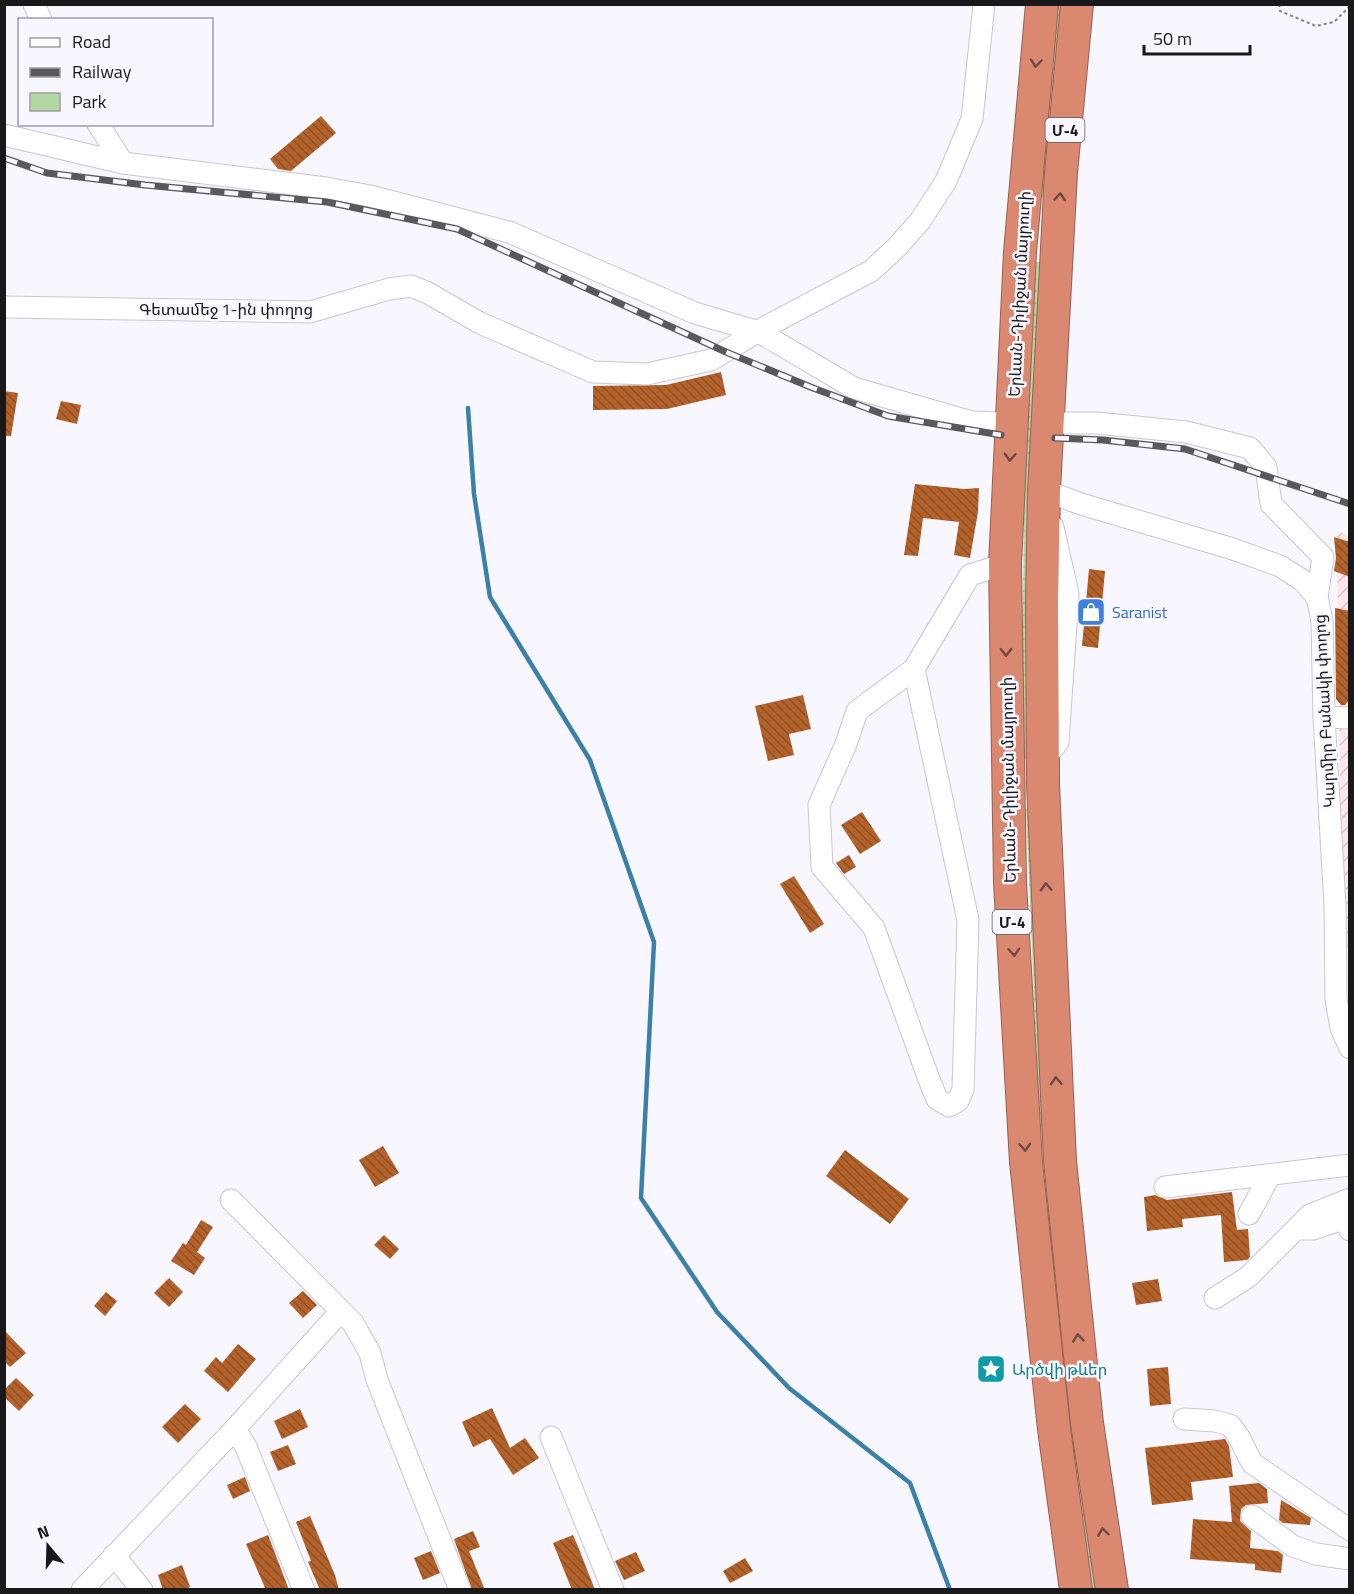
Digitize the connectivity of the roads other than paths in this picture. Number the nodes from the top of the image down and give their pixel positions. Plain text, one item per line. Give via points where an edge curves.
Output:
1 (34, 4) edge
2 (984, 4) edge
3 (1042, 4) edge
4 (1077, 4) edge
5 (40, 18) edge
6 (99, 126) edge
7 (4, 135) edge
8 (123, 163) junction
9 (5, 307) edge
10 (759, 332) junction
11 (998, 423) dead end
12 (1055, 423) dead end
13 (1044, 490) junction
14 (1091, 507) junction
15 (1052, 545) junction
16 (1005, 564) junction
17 (1317, 597) junction
18 (914, 669) junction
19 (1324, 717) junction
20 (1350, 718) edge
21 (1339, 817) edge
22 (1347, 1033) edge
23 (1350, 1165) edge
24 (1269, 1174) junction
25 (1165, 1187) dead end
26 (1350, 1199) edge
27 (231, 1200) dead end
28 (1249, 1214) dead end
29 (1295, 1229) junction
30 (1350, 1230) edge
31 (1215, 1298) dead end
32 (341, 1311) junction
33 (1184, 1419) dead end
34 (232, 1432) junction
35 (551, 1437) dead end
36 (1252, 1516) dead end
37 (1350, 1530) edge
38 (114, 1555) junction
39 (1350, 1558) edge
40 (82, 1590) edge
41 (142, 1590) edge
42 (304, 1590) edge
43 (460, 1590) edge
44 (613, 1590) edge
45 (1076, 1590) edge
46 (1112, 1590) edge

1 - 5 street
2 - 10 street, Գետամեջ 1-ին փողոց via 972,118 935,200 896,248 870,271
3 -> 16 highway, Երևան-Դիլիջան մայրուղի / Մ-4 via 1020,252
13 -> 4 highway, Մ-4 via 1061,173
6 - 8 street
7 - 8 street
8 - 10 street via 326,188 497,229 695,313
9 - 10 street, Գետամեջ 1-ին փողոց via 310,312 411,286 480,323 593,372 646,374 711,360
10 - 11 street via 854,388 972,422
12 - 17 street via 1186,432 1250,448 1266,467 1271,504 1323,557
13 - 14 street, Կարմիր Բանակի փողոց
13 - 15 highway, Մ-4
14 - 15 street via 1067,514
14 - 17 street, Կարմիր Բանակի փողոց via 1280,566 1302,580
46 -> 15 highway, Մ-4 via 1087,1423 1060,1161 1043,761
16 - 18 street via 970,575
16 -> 45 highway, Երևան-Դիլիջան մայրուղի / Մ-4 via 1010,883 1026,1162 1054,1429
17 - 19 street, Կարմիր Բանակի փողոց via 1322,621
18 - 18 street via 968,920 963,1090 958,1101 949,1106 937,1099 874,928 822,867 819,805 857,711
19 - 20 street
19 - 21 street, Կարմիր Բանակի փողոց
21 - 22 street, Կարմիր Բանակի փողոց via 1336,999
23 - 24 street
24 - 25 street
24 - 28 street
26 - 29 street via 1310,1215
27 - 32 street
29 - 30 street via 1313,1229 1345,1218
29 - 31 street via 1248,1277
32 - 34 street
32 - 43 street via 353,1323 370,1353 377,1380
33 - 37 street via 1230,1425 1252,1463
34 - 38 street
34 - 42 street via 246,1447
35 - 44 street
36 - 39 street via 1293,1546 1316,1554
38 - 40 street
38 - 41 street

